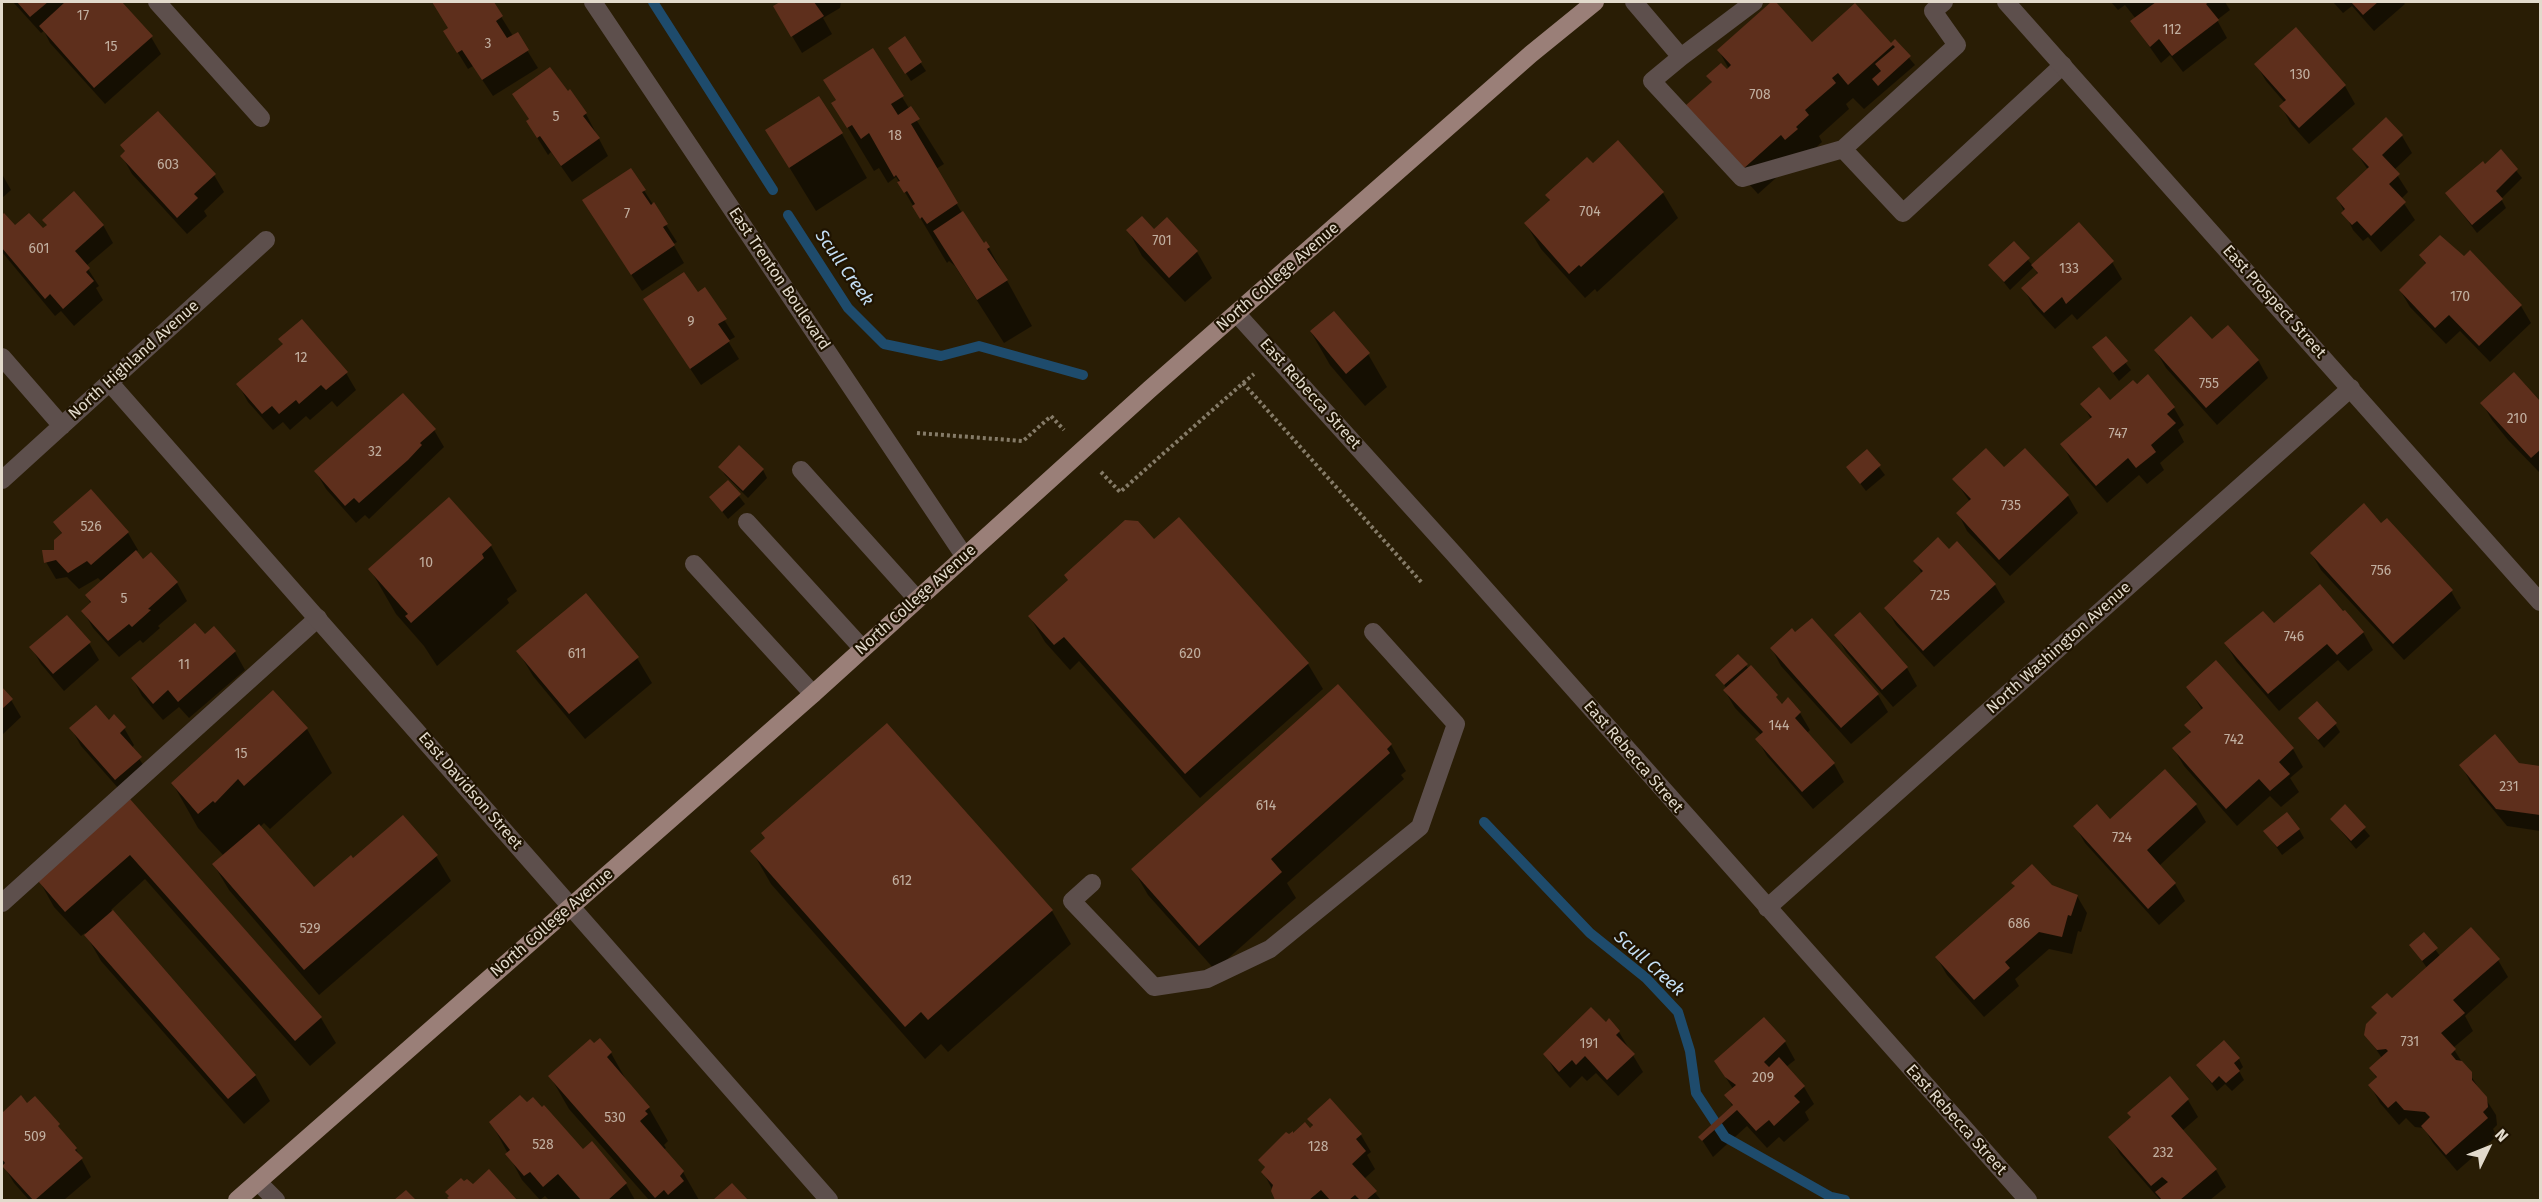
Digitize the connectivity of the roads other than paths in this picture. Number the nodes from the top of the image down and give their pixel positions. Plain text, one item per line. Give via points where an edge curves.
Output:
1 (156, 2) edge
2 (593, 2) edge
3 (1595, 2) edge
4 (1634, 2) edge
5 (1754, 2) edge
6 (2006, 2) edge
7 (1933, 5) edge
8 (1681, 57) junction
9 (2063, 65) junction
10 (261, 118) dead end
11 (1844, 149) junction
12 (266, 240) dead end
13 (1237, 314) junction
14 (2, 357) edge
15 (110, 382) junction
16 (2351, 388) junction
17 (62, 426) junction
18 (801, 470) dead end
19 (2, 480) edge
20 (747, 522) dead end
21 (964, 557) junction
22 (694, 564) dead end
23 (917, 599) junction
24 (2541, 602) edge
25 (318, 618) junction
26 (1373, 632) dead end
27 (862, 648) junction
28 (813, 694) junction
29 (1092, 883) dead end
30 (2, 903) edge
31 (572, 906) junction
32 (1767, 908) junction
33 (258, 1182) junction
34 (237, 1200) edge
35 (276, 1200) edge
36 (829, 1200) edge
37 (2028, 1200) edge

1 - 10 street
2 - 21 street, East Trenton Boulevard
3 - 13 main road, North College Avenue
4 - 8 street
5 - 8 street
6 - 9 street, East Prospect Street
7 - 11 street via 1957,45
8 - 11 street via 1652,81 1742,178
9 - 11 street via 1903,213
9 - 16 street, East Prospect Street
12 - 15 street, North Highland Avenue
13 - 21 main road, North College Avenue
13 - 32 street, East Rebecca Street
14 - 17 street
15 - 17 street, North Highland Avenue
15 - 25 street, East Davidson Street
16 - 24 street, East Prospect Street
16 - 32 street, North Washington Avenue
17 - 19 street, North Highland Avenue
18 - 23 street
20 - 27 street
21 - 23 main road, North College Avenue
22 - 28 street
23 - 27 main road, North College Avenue
25 - 30 street
25 - 31 street, East Davidson Street
26 - 29 street via 1455,724 1420,827 1270,949 1207,979 1154,987 1072,901
27 - 28 main road, North College Avenue
28 - 31 main road, North College Avenue
31 - 33 main road, North College Avenue
31 - 36 street, East Davidson Street
32 - 37 street, East Rebecca Street
33 - 34 main road, North College Avenue
33 - 35 street

